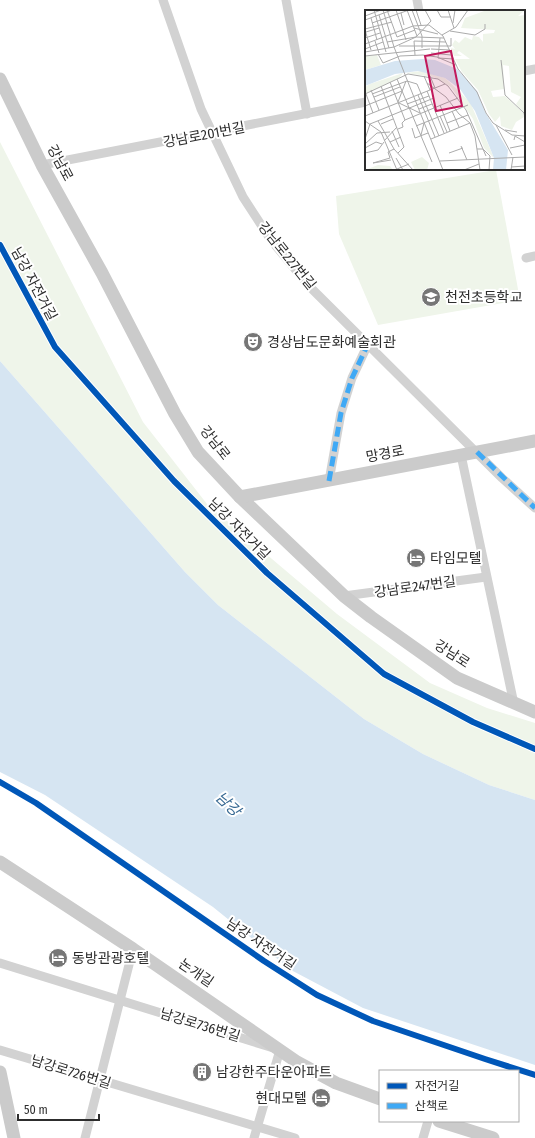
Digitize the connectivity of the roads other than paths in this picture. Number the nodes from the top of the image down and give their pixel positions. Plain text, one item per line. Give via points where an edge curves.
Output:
1 (163, 0) edge
2 (286, 0) edge
3 (417, 0) edge
4 (419, 10) edge
5 (535, 69) edge
6 (525, 71) edge
7 (0, 78) edge
8 (365, 102) edge
9 (308, 114) junction
10 (212, 133) junction
11 (42, 165) junction
12 (368, 344) junction
13 (535, 441) edge
14 (477, 452) junction
15 (461, 455) junction
16 (329, 480) junction
17 (240, 497) junction
18 (535, 508) edge
19 (486, 577) junction
20 (344, 596) junction
21 (514, 704) junction
22 (535, 712) edge
23 (0, 862) edge
24 (133, 949) junction
25 (0, 963) edge
26 (119, 1000) junction
27 (0, 1050) edge
28 (280, 1050) junction
29 (0, 1072) edge
30 (99, 1080) junction
31 (379, 1099) edge
32 (428, 1122) edge
33 (442, 1122) edge
34 (258, 1127) junction
35 (14, 1138) edge
36 (84, 1138) edge
37 (254, 1138) edge
38 (296, 1138) edge
39 (423, 1138) edge
40 (493, 1138) edge

1 - 10 street, 강남로227번길 via 198,102
2 - 9 street
3 - 4 street
5 - 6 street
7 - 11 street, 강남로
8 - 9 street, 강남로201번길
9 - 10 street, 강남로201번길
10 - 11 street, 강남로201번길
10 - 12 street, 강남로227번길 via 244,197 271,240 309,286
11 - 17 street, 강남로 via 102,273 175,414 198,452
12 - 14 street, 강남로227번길
12 - 16 street via 352,378 341,413
13 - 14 street, 망경로
14 - 15 street, 망경로
14 - 18 street, 강남로227번길
15 - 16 street, 망경로
15 - 19 street
16 - 17 street, 망경로
17 - 20 street, 강남로
19 - 20 street, 강남로247번길
19 - 21 street
20 - 21 street, 강남로 via 457,678
21 - 22 street, 강남로
23 - 24 street, 논개길
24 - 26 street
24 - 28 street, 논개길
25 - 26 street, 남강로736번길
26 - 28 street, 남강로736번길
26 - 30 street
27 - 30 street, 남강로726번길
28 - 31 street, 논개길 via 336,1082
28 - 34 street
29 - 35 street
30 - 34 street, 남강로726번길
30 - 36 street
32 - 39 street
33 - 40 street
34 - 37 street
34 - 38 street, 남강로726번길

